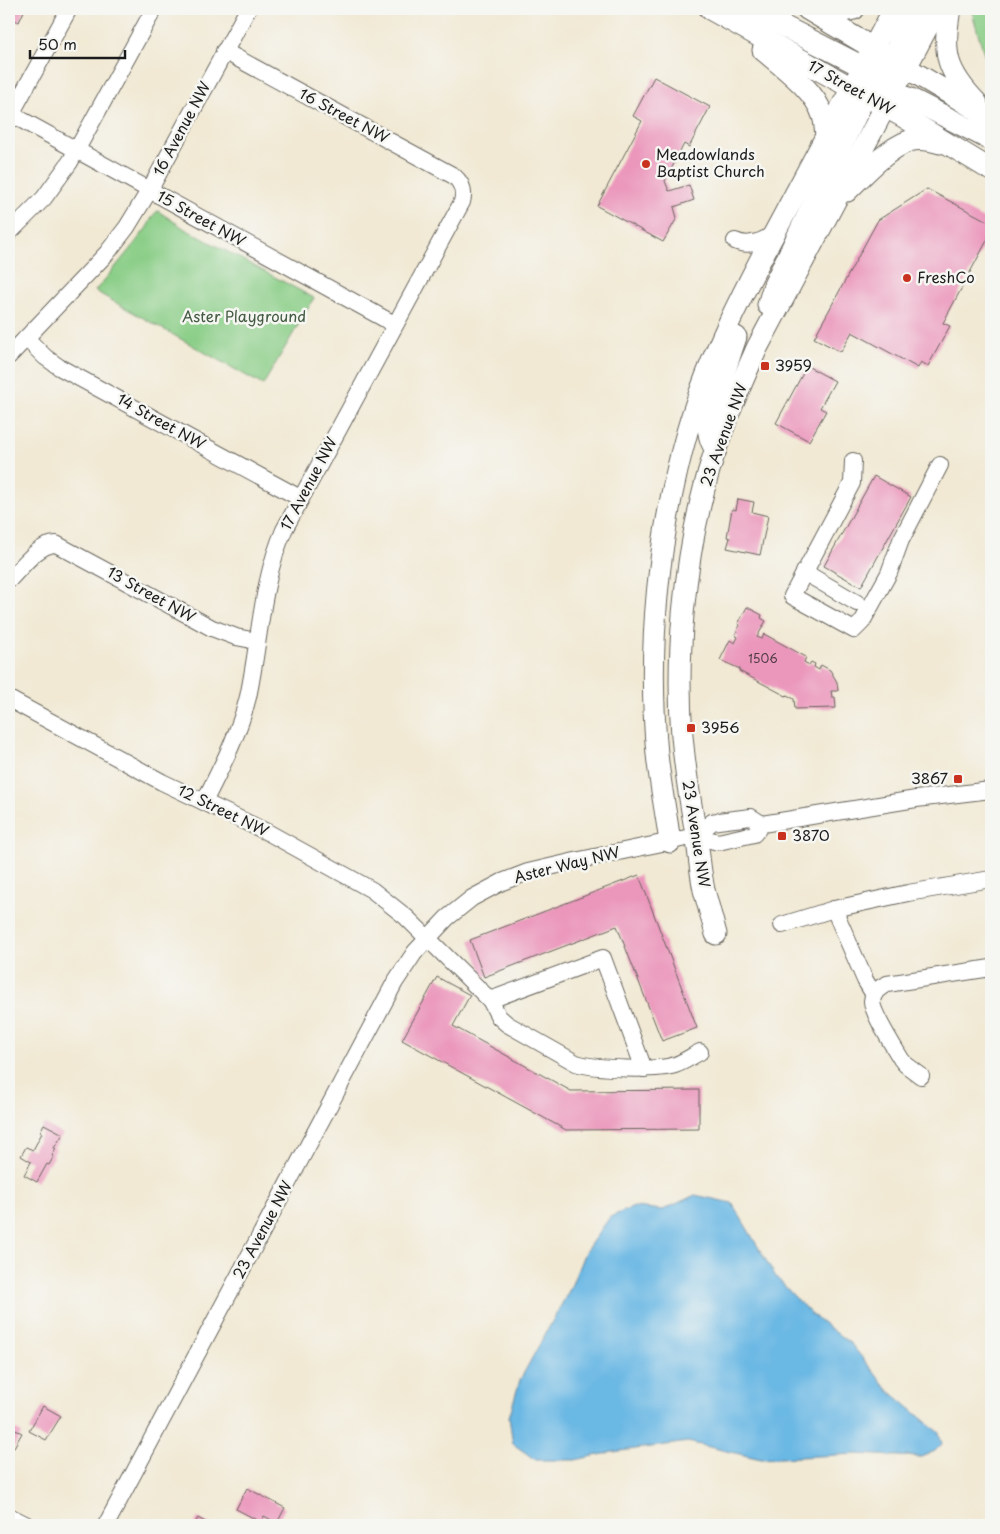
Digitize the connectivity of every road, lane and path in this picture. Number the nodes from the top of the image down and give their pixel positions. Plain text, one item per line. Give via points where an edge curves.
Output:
1 (69, 9) edge
2 (154, 9) edge
3 (248, 9) edge
4 (750, 9) edge
5 (854, 9) edge
6 (894, 9) edge
7 (916, 9) edge
8 (937, 9) edge
9 (950, 9) edge
10 (809, 10) edge
11 (715, 12) edge
12 (873, 48) junction
13 (224, 51) junction
14 (879, 81) junction
15 (10, 115) edge
16 (991, 118) edge
17 (826, 135) junction
18 (991, 140) edge
19 (952, 148) junction
20 (76, 151) junction
21 (991, 170) edge
22 (462, 185) joint
23 (149, 191) junction
24 (832, 206) junction
25 (9, 232) edge
26 (774, 233) junction
27 (735, 240) dead end
28 (756, 270) junction
29 (394, 324) junction
30 (26, 338) junction
31 (758, 348) junction
32 (9, 356) edge
33 (716, 450) junction
34 (853, 461) dead end
35 (940, 465) dead end
36 (300, 498) junction
37 (663, 550) junction
38 (804, 572) junction
39 (9, 580) edge
40 (856, 603) dead end
41 (257, 641) junction
42 (9, 699) edge
43 (991, 790) edge
44 (204, 802) junction
45 (696, 836) junction
46 (670, 842) junction
47 (991, 879) edge
48 (834, 909) junction
49 (782, 924) dead end
50 (716, 934) dead end
51 (427, 938) junction
52 (991, 968) edge
53 (874, 995) junction
54 (490, 1000) junction
55 (700, 1052) dead end
56 (644, 1069) junction
57 (920, 1076) dead end
58 (106, 1525) edge

1 - 15 street
2 - 20 street
3 - 13 street, 16 Avenue NW
4 - 14 main road
5 - 10 main road via 834,13
6 - 12 main road
7 - 14 main road
8 - 14 main road, 23 Avenue NW
9 - 16 main road via 946,42 952,71
10 - 12 main road, 17 Street NW
11 - 14 main road, 17 Street NW
11 - 17 main road via 789,72 806,90 822,115
12 - 14 main road, 17 Street NW
13 - 22 street, 16 Street NW via 454,176
13 - 23 street, 16 Avenue NW
14 - 16 main road, 17 Street NW
14 - 17 main road, 23 Avenue NW
14 - 18 main road
14 - 19 main road, 17 Street NW
14 - 24 main road, 23 Avenue NW
14 - 31 main road via 774,285
15 - 20 street, 15 Street NW
17 - 26 main road, 23 Avenue NW
19 - 21 main road, 17 Street NW
19 - 24 main road via 928,140 911,140 900,145 869,169
20 - 23 street, 15 Street NW
20 - 25 street via 44,198
22 - 29 street, 17 Avenue NW via 462,202
23 - 29 street, 15 Street NW
23 - 30 street, 16 Avenue NW via 128,227 107,253
24 - 31 main road, 23 Avenue NW
26 - 27 street via 758,242 740,243
26 - 28 main road, 23 Avenue NW
28 - 33 main road via 708,418 709,436
28 - 37 main road, 23 Avenue NW via 732,314 695,408 675,481
29 - 36 street, 17 Avenue NW
30 - 32 street, 16 Avenue NW
30 - 36 street, 14 Street NW via 59,367
31 - 33 main road, 23 Avenue NW
33 - 45 main road, 23 Avenue NW via 694,539 682,643 682,736
34 - 38 street via 852,483
35 - 38 street via 901,540 892,567 862,622 854,630 792,596
36 - 41 street, 17 Avenue NW via 273,558
37 - 45 main road via 666,692 672,768 683,822
37 - 46 main road, 23 Avenue NW via 653,655 654,701 657,755
38 - 40 street
39 - 41 street, 13 Street NW via 35,554 47,545 56,544 212,628
41 - 44 street, 17 Avenue NW via 243,714
42 - 44 street, 12 Street NW
43 - 45 street via 762,824 751,817 712,822
44 - 51 street, 12 Street NW via 362,884 390,903
45 - 46 street, Aster Way NW
45 - 50 main road, 23 Avenue NW via 704,889
46 - 51 street, Aster Way NW via 511,878 487,888 447,918
47 - 48 street
48 - 49 street
48 - 53 street
51 - 54 street, 12 Street NW
51 - 58 street, 23 Avenue NW via 395,982
52 - 53 street via 888,984
53 - 57 street via 874,1011 901,1059
54 - 56 street, 12 Street NW via 507,1024 576,1064
54 - 56 street via 602,958
55 - 56 street, 12 Street NW via 675,1066

